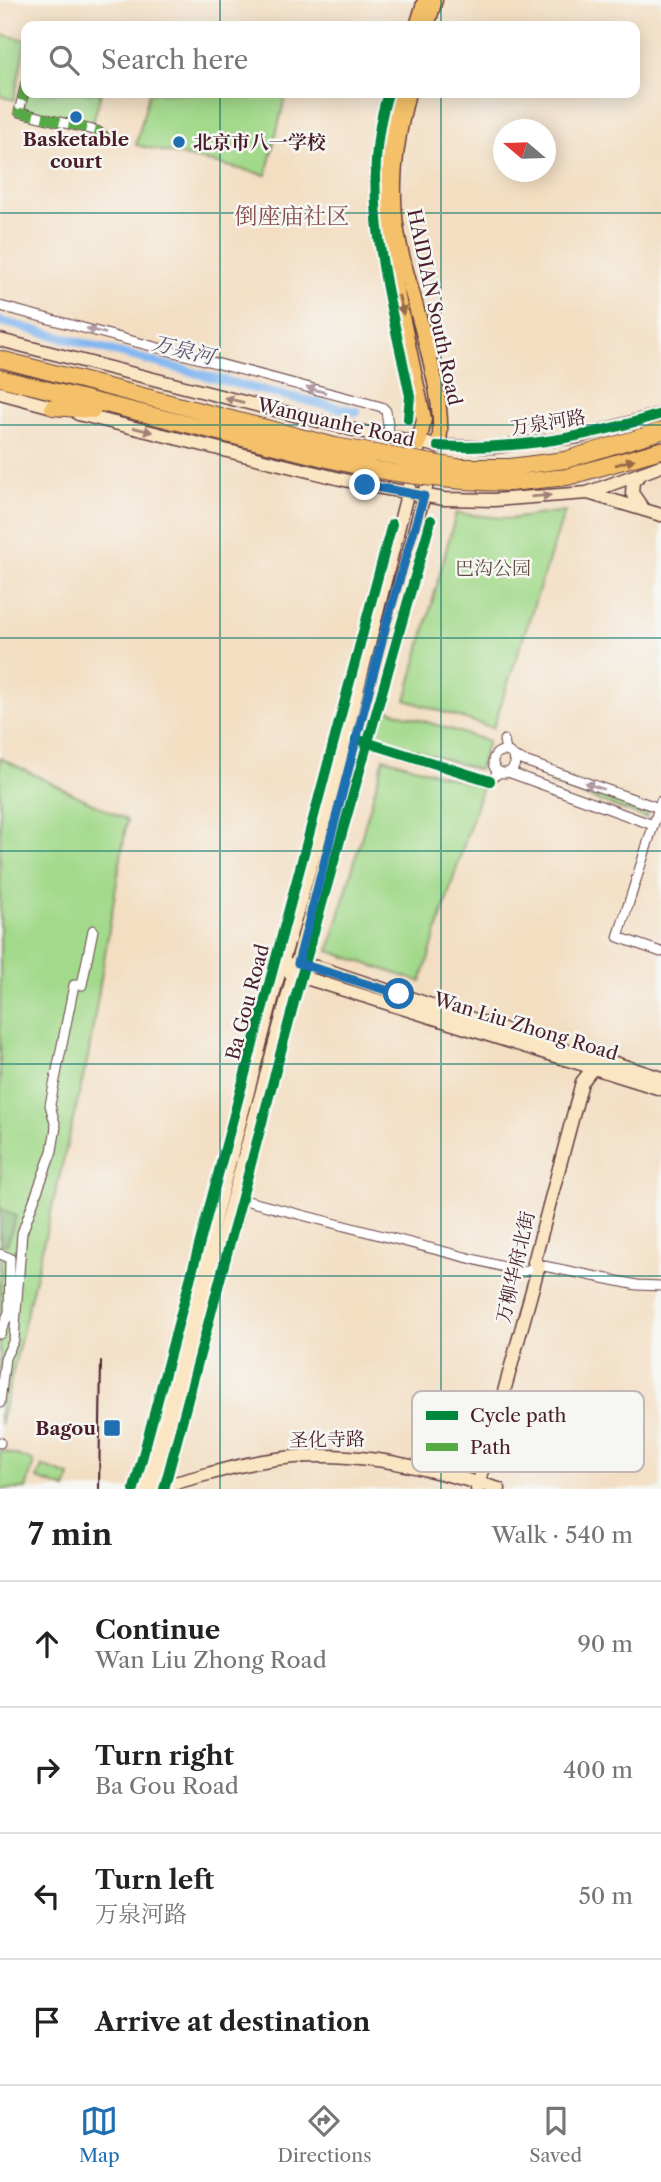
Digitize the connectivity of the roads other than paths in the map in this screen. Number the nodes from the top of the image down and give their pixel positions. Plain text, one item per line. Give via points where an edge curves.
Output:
1 (425, 0) edge
2 (435, 0) edge
3 (419, 21) edge
4 (429, 21) edge
5 (22, 98) edge
6 (396, 98) edge
7 (407, 98) edge
8 (109, 139) dead end
9 (0, 306) edge
10 (0, 340) edge
11 (0, 350) edge
12 (0, 359) edge
13 (44, 370) junction
14 (0, 378) edge
15 (0, 393) edge
16 (53, 407) junction
17 (128, 412) junction
18 (661, 414) edge
19 (354, 430) junction
20 (661, 432) edge
21 (390, 438) junction
22 (419, 444) junction
23 (438, 446) junction
24 (490, 447) junction
25 (661, 450) edge
26 (333, 453) junction
27 (661, 466) edge
28 (413, 471) junction
29 (431, 473) junction
30 (641, 474) junction
31 (510, 475) junction
32 (340, 479) junction
33 (365, 485) junction
34 (587, 493) junction
35 (408, 494) junction
36 (424, 496) junction
37 (494, 500) junction
38 (645, 510) junction
39 (661, 515) edge
40 (356, 739) junction
41 (504, 740) dead end
42 (510, 754) junction
43 (550, 770) junction
44 (504, 772) junction
45 (544, 785) junction
46 (660, 805) edge
47 (653, 825) junction
48 (93, 930) dead end
49 (661, 952) edge
50 (298, 963) junction
51 (281, 967) junction
52 (294, 977) junction
53 (595, 1062) junction
54 (661, 1078) edge
55 (661, 1089) edge
56 (232, 1198) junction
57 (0, 1254) edge
58 (539, 1265) junction
59 (661, 1286) edge
60 (0, 1334) edge
61 (504, 1391) edge
62 (0, 1403) edge
63 (412, 1464) edge
64 (441, 1472) edge
65 (478, 1486) edge
66 (151, 1489) edge
67 (499, 1489) edge

1 - 3 main road
2 - 4 main road
5 - 8 street via 19,112 97,131
6 -> 22 main road, HAIDIAN South Road via 385,162 383,209 424,419
7 - 23 main road, HAIDIAN South Road via 393,203 439,413 442,432
21 -> 9 street via 382,407
19 -> 10 street
11 - 13 highway
12 - 13 highway
13 - 26 highway, Wanquanhe Road
14 - 17 highway
15 - 16 street
16 - 17 highway
16 -> 32 street
17 - 26 highway, Wanquanhe Road
18 - 24 street, 万泉河路 via 578,437
19 - 21 street
19 - 32 street
20 - 31 highway, Wanquanhe Road
21 - 22 street
22 - 23 street, 万泉河路
22 - 28 street, Ba Gou Road
23 - 24 street, 万泉河路
23 - 29 street, Ba Gou Road
24 - 29 street via 478,475
24 - 37 street
31 -> 25 highway, Wanquanhe Road via 567,477
26 - 31 highway, Wanquanhe Road, bridge
27 - 30 street
28 - 29 street
28 - 33 street via 381,465
28 - 35 street, Ba Gou Road
29 - 36 street, Ba Gou Road
30 - 34 street
30 - 38 street via 633,481 632,492
32 - 33 street
33 - 35 street
37 -> 34 street
34 - 38 street
35 - 36 street
35 - 51 street, Ba Gou Road
36 - 37 street
36 - 40 street, Ba Gou Road
38 - 39 street
40 - 44 street via 490,781
40 - 50 street, Ba Gou Road
41 - 42 street
42 - 43 street
42 - 44 street via 514,765
42 - 44 street via 497,754 493,761
43 - 45 street
46 -> 43 street
44 - 45 street
45 - 47 street
46 - 47 street
47 - 49 street via 618,936
48 - 62 street via 82,985 74,985 50,1105 57,1127 52,1151 22,1233 15,1340 5,1358
50 - 51 street
50 - 52 street, Ba Gou Road
50 - 53 street, Wan Liu Zhong Road
51 - 52 street, Wan Liu Zhong Road
51 - 66 street, Ba Gou Road
52 - 53 street, Wan Liu Zhong Road
52 - 56 street, Ba Gou Road
53 - 54 street, Wan Liu Zhong Road
53 - 55 street, Wan Liu Zhong Road
53 - 58 street, 万柳华府北街 via 582,1082 534,1262
56 - 58 street via 523,1272
56 - 66 street, Ba Gou Road
57 - 60 street via 10,1258 9,1312
58 - 59 street
58 - 61 street, 万柳华府北街
63 - 66 street, 圣化寺路 via 340,1454 262,1461
64 - 65 street, 圣化寺路
65 - 67 street, 圣化寺路

